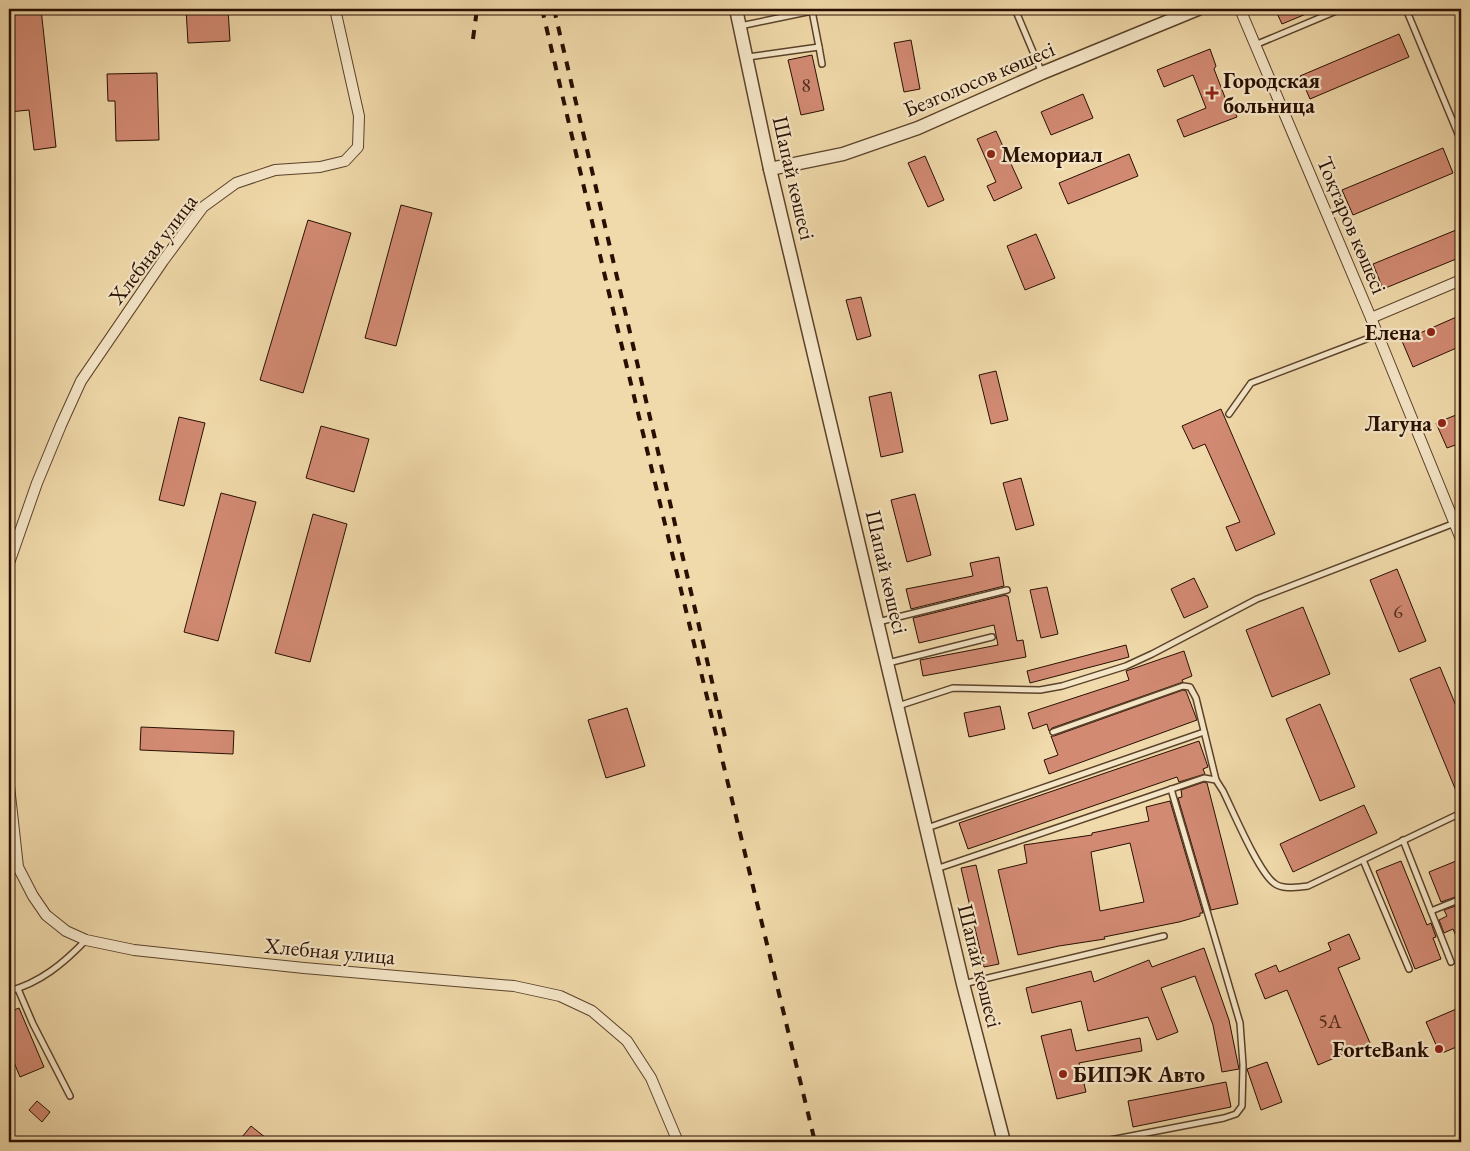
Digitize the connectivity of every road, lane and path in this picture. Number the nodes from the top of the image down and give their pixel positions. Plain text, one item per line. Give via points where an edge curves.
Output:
1 (335, 9) edge
2 (736, 9) edge
3 (1015, 9) edge
4 (1198, 9) edge
5 (1240, 9) edge
6 (1342, 9) edge
7 (1406, 9) edge
8 (812, 10) edge
9 (740, 26) junction
10 (1256, 45) junction
11 (819, 48) junction
12 (748, 57) junction
13 (822, 64) dead end
14 (1042, 73) junction
15 (1461, 141) edge
16 (770, 169) junction
17 (1461, 280) edge
18 (1371, 318) junction
19 (1377, 334) junction
20 (1229, 414) dead end
21 (1455, 523) junction
22 (1461, 539) edge
23 (9, 564) edge
24 (1006, 590) dead end
25 (878, 622) junction
26 (992, 637) dead end
27 (888, 663) junction
28 (898, 706) junction
29 (1053, 732) dead end
30 (1204, 732) junction
31 (1216, 780) junction
32 (9, 786) edge
33 (1171, 789) junction
34 (1461, 813) edge
35 (927, 828) junction
36 (1403, 840) junction
37 (1363, 860) junction
38 (936, 870) junction
39 (1461, 899) edge
40 (1431, 911) junction
41 (1164, 936) dead end
42 (86, 940) junction
43 (1450, 962) dead end
44 (1409, 969) dead end
45 (963, 984) junction
46 (18, 988) junction
47 (9, 991) edge
48 (70, 1096) dead end
49 (678, 1142) edge
50 (1004, 1142) edge
51 (1100, 1142) edge

1 - 23 street, Хлебная улица via 359,116 358,147 345,160 320,167 274,170 236,183 203,207 81,381 37,483
2 - 9 street, Шапай көшесі
3 - 14 lane
4 - 14 street, Безголосов көшесі
5 - 10 street, Тоқтаров көшесі
6 - 10 lane
7 - 15 lane
8 - 9 lane
8 - 11 lane
9 - 12 street, Шапай көшесі
10 - 18 street, Тоқтаров көшесі
11 - 12 lane
11 - 13 lane
12 - 16 street, Шапай көшесі
14 - 16 street, Безголосов көшесі via 918,128 843,154
16 - 25 street, Шапай көшесі
17 - 18 street
18 - 19 street, Тоқтаров көшесі
19 - 20 lane via 1251,384
19 - 21 street, Тоқтаров көшесі
21 - 22 street, Тоқтаров көшесі
21 - 28 lane via 1257,599 1126,666 1047,689 953,688
24 - 25 lane
25 - 27 street, Шапай көшесі
26 - 27 lane
27 - 28 street, Шапай көшесі
28 - 35 street, Шапай көшесі
29 - 30 lane via 1183,686 1190,687 1196,698
30 - 31 lane
30 - 35 lane
31 - 33 lane via 1204,778
31 - 37 lane via 1260,865 1274,884 1308,886
32 - 42 street, Хлебная улица via 18,867 46,916 66,931
33 - 38 lane
33 - 51 lane via 1240,1023 1242,1106 1236,1114 1224,1118
34 - 36 lane
35 - 38 street, Шапай көшесі
36 - 37 lane
36 - 40 lane
37 - 44 lane
38 - 45 street, Шапай көшесі
39 - 40 lane
40 - 43 lane
41 - 45 lane
42 - 46 lane via 48,974
42 - 49 street, Хлебная улица via 134,950 514,986 560,996 592,1011 627,1041 651,1078
45 - 50 street, Шапай көшесі
46 - 47 lane
46 - 48 lane

